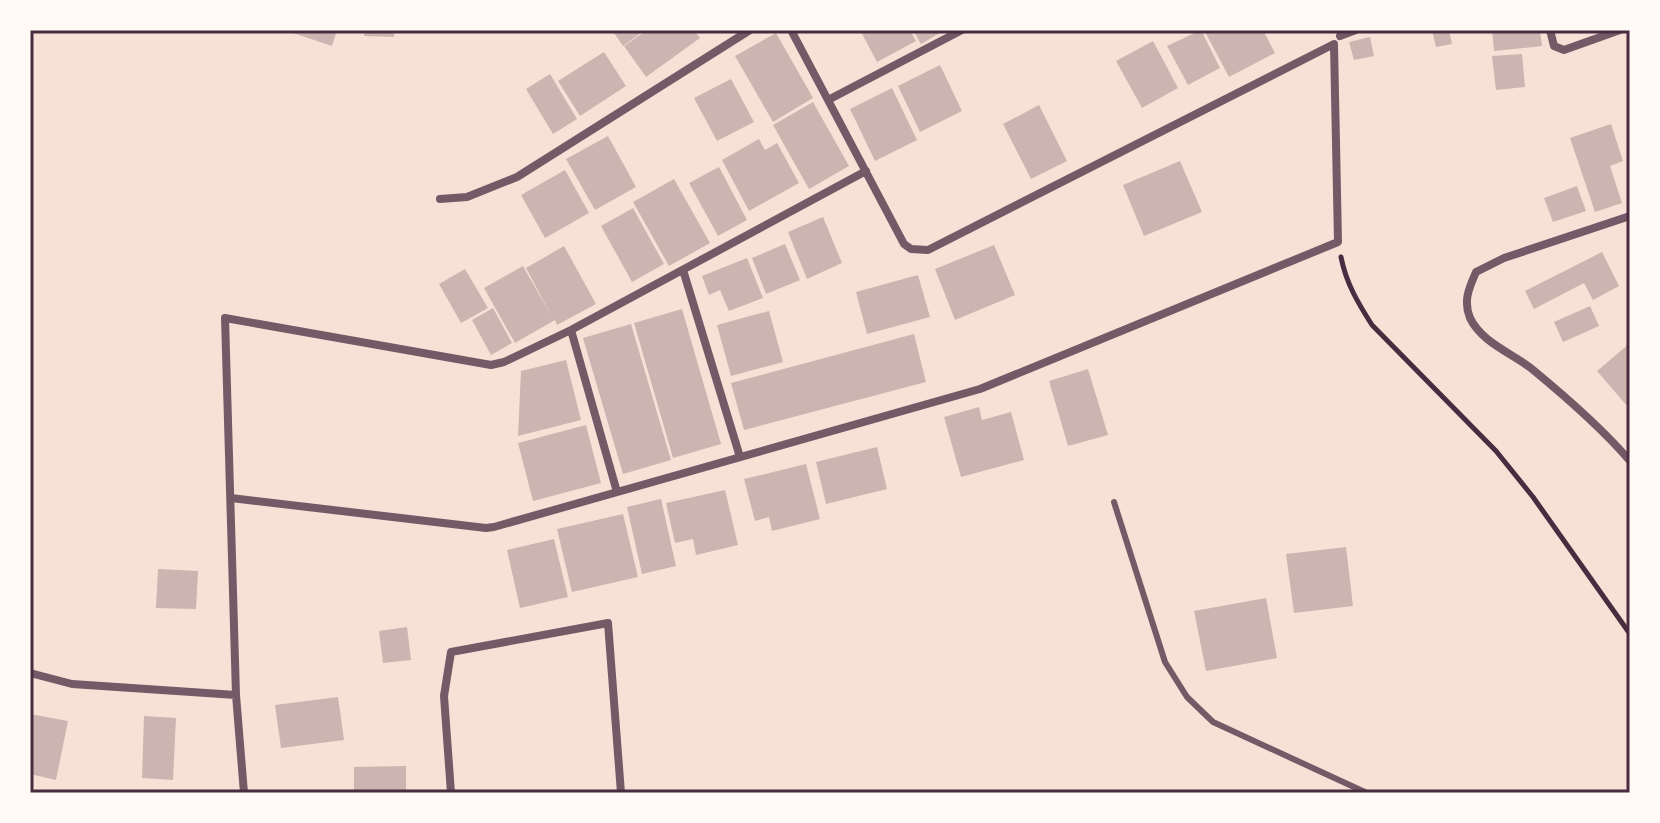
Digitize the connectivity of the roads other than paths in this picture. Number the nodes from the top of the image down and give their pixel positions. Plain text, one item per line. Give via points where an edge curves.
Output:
1 (750, 30) edge
2 (791, 30) edge
3 (962, 30) edge
4 (1356, 30) edge
5 (1550, 30) edge
6 (1620, 30) edge
7 (1337, 37) edge
8 (828, 100) junction
9 (866, 171) junction
10 (440, 199) dead end
11 (1630, 216) edge
12 (683, 270) junction
13 (571, 330) junction
14 (1627, 450) edge
15 (740, 457) junction
16 (1630, 461) edge
17 (617, 492) junction
18 (231, 498) junction
19 (1114, 502) dead end
20 (30, 673) edge
21 (236, 695) junction
22 (244, 793) edge
23 (451, 793) edge
24 (621, 793) edge
25 (1367, 793) edge

1 - 10 street via 517,177 467,197
2 - 8 street
3 - 8 street
4 - 7 street
5 - 6 street via 1554,46 1564,50
7 - 9 street via 928,250 904,244
7 - 15 street via 1338,242 980,389
8 - 9 street
9 - 12 street
11 - 14 street via 1504,258 1476,272 1466,296 1470,319 1483,334
12 - 13 street
12 - 15 street
13 - 17 street
13 - 18 street via 491,365 225,318
14 - 16 street
15 - 17 street
17 - 18 street via 486,528
18 - 21 street
19 - 25 lane via 1165,662 1187,697 1213,722
20 - 21 street via 72,684
21 - 22 street
23 - 24 street via 444,696 451,652 608,623

